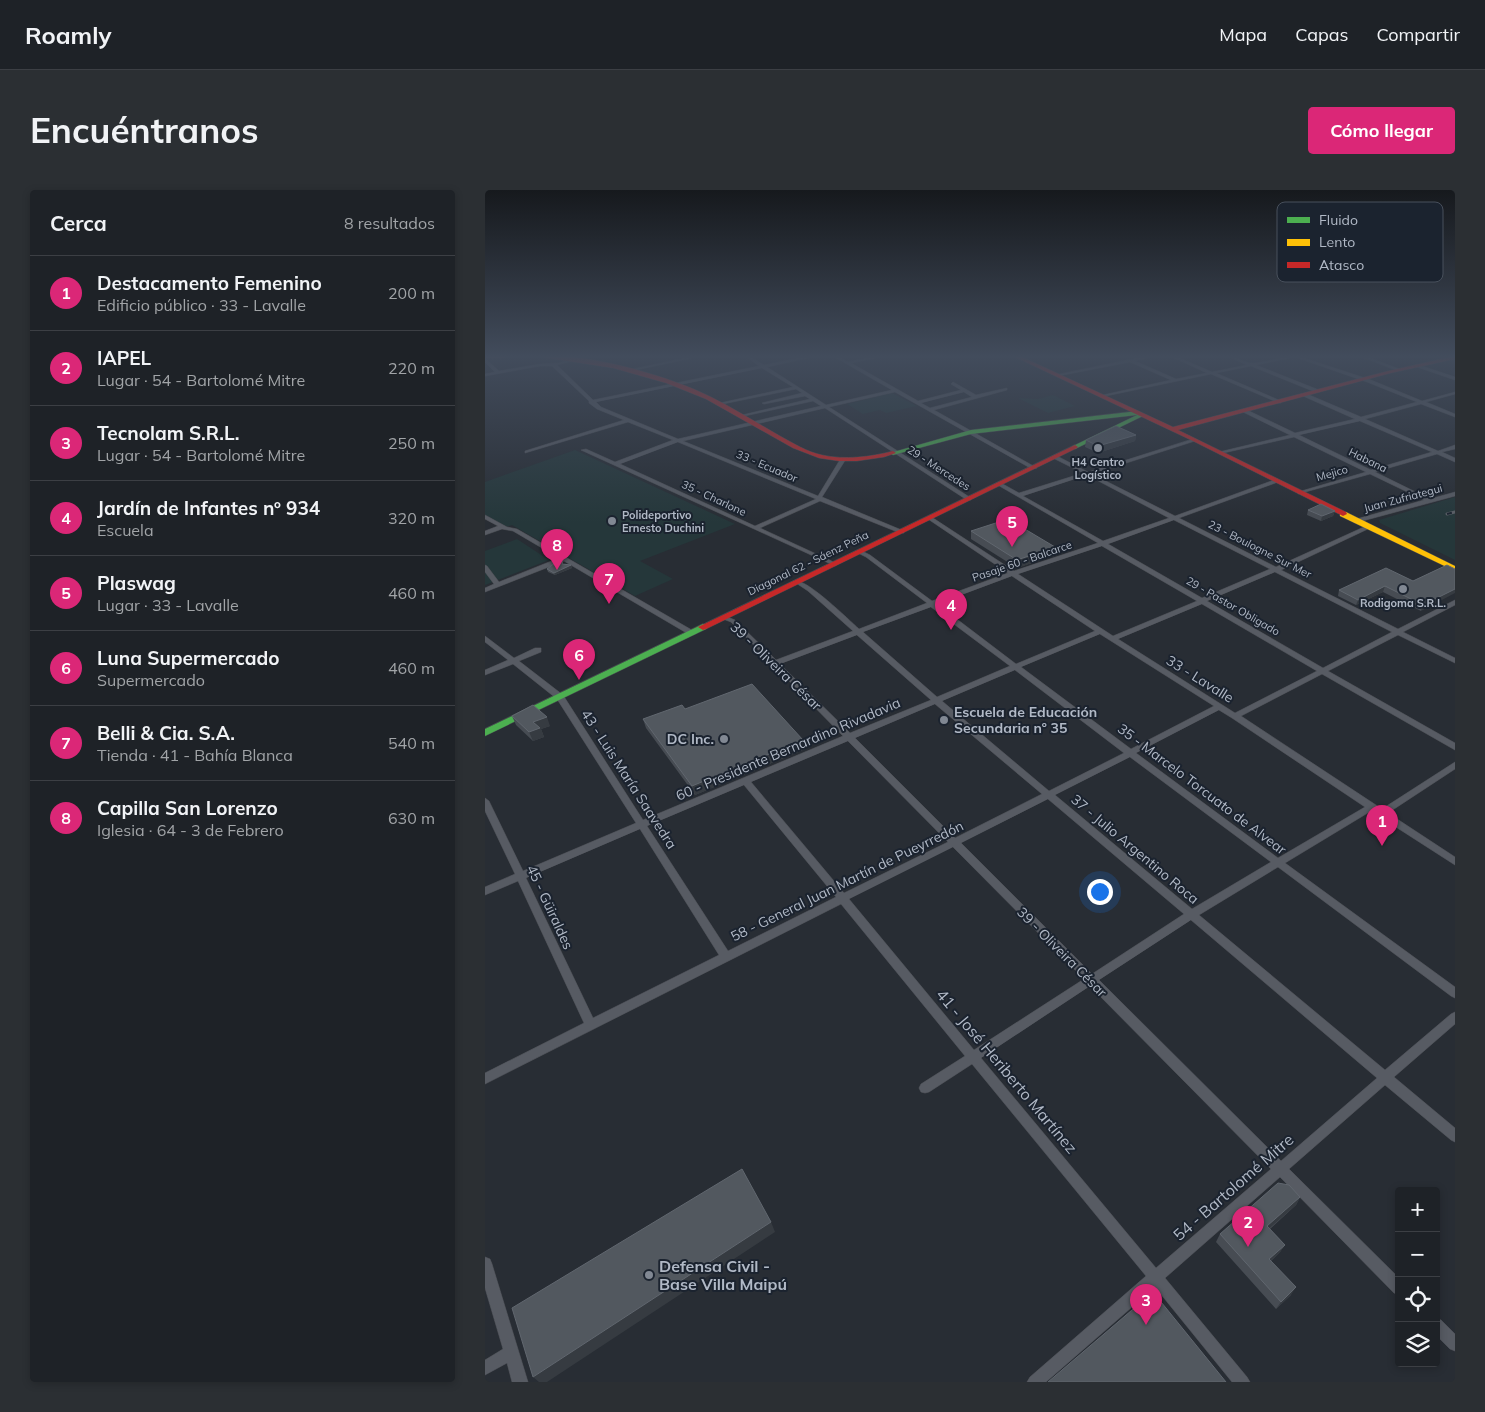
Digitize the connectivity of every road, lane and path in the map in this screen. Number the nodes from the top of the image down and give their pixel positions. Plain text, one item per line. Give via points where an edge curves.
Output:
1 (608, 412) edge
2 (733, 412) edge
3 (759, 412) edge
4 (804, 412) edge
5 (833, 412) edge
6 (936, 412) edge
7 (1135, 412) edge
8 (1243, 412) edge
9 (1246, 412) edge
10 (1343, 412) edge
11 (1386, 412) edge
12 (1140, 414) junction
13 (740, 416) junction
14 (1360, 419) junction
15 (628, 420) junction
16 (751, 423) junction
17 (1174, 430) junction
18 (971, 432) junction
19 (1294, 435) junction
20 (679, 440) junction
21 (1195, 440) junction
22 (1455, 447) edge
23 (584, 450) dead end
24 (527, 452) dead end
25 (897, 452) junction
26 (1438, 452) junction
27 (1221, 453) junction
28 (1055, 457) junction
29 (843, 459) junction
30 (1455, 460) edge
31 (615, 464) junction
32 (1033, 468) junction
33 (1371, 472) junction
34 (1088, 473) junction
35 (1276, 481) junction
36 (999, 484) junction
37 (1300, 493) junction
38 (1455, 494) edge
39 (1019, 495) junction
40 (819, 498) junction
41 (969, 499) junction
42 (1430, 501) junction
43 (485, 517) edge
44 (1175, 517) junction
45 (930, 518) junction
46 (1355, 521) junction
47 (502, 527) junction
48 (1368, 527) junction
49 (755, 528) junction
50 (902, 532) junction
51 (485, 533) edge
52 (1102, 544) junction
53 (860, 552) junction
54 (563, 559) junction
55 (835, 564) junction
56 (485, 567) edge
57 (1277, 569) junction
58 (1455, 569) edge
59 (1014, 574) junction
60 (798, 582) junction
61 (498, 585) junction
62 (485, 590) edge
63 (1202, 601) junction
64 (1455, 602) edge
65 (932, 604) junction
66 (725, 618) junction
67 (1100, 631) junction
68 (1397, 631) junction
69 (857, 632) junction
70 (693, 633) junction
71 (485, 638) edge
72 (1113, 639) junction
73 (538, 650) dead end
74 (514, 661) junction
75 (1455, 661) edge
76 (775, 663) junction
77 (1018, 667) junction
78 (1321, 670) junction
79 (485, 673) edge
80 (560, 697) junction
81 (937, 701) junction
82 (1220, 706) junction
83 (1235, 716) junction
84 (485, 733) edge
85 (849, 738) junction
86 (1455, 747) edge
87 (1132, 753) junction
88 (1455, 765) edge
89 (747, 782) junction
90 (1050, 795) junction
91 (485, 801) edge
92 (1371, 807) junction
93 (1381, 814) junction
94 (642, 826) junction
95 (954, 843) junction
96 (1277, 862) junction
97 (1455, 862) edge
98 (521, 876) junction
99 (485, 891) edge
100 (842, 899) junction
101 (1191, 915) junction
102 (726, 957) junction
103 (1090, 980) junction
104 (1455, 993) edge
105 (1455, 1018) edge
106 (590, 1024) junction
107 (972, 1057) junction
108 (1385, 1077) junction
109 (485, 1079) edge
110 (925, 1088) dead end
111 (1455, 1136) edge
112 (1280, 1169) junction
113 (485, 1264) edge
114 (1156, 1278) junction
115 (1395, 1284) edge
116 (1440, 1329) edge
117 (1455, 1344) edge
118 (511, 1352) junction
119 (485, 1368) edge
120 (520, 1382) edge
121 (1035, 1382) edge
122 (1242, 1382) edge

1 - 15 street, 33 - Ecuador
2 - 13 street
3 - 13 street
4 - 16 street
5 - 25 street, 29 - Mercedes
6 - 18 street
7 - 12 street
8 - 17 street
9 - 19 street, Habana
10 - 14 street
11 - 14 street
12 - 17 street
12 - 18 street
12 - 28 street, Diagonal 62 - Sáenz Peña
13 - 16 street
14 - 19 street
14 - 26 street
15 - 20 street, 33 - Ecuador
15 - 24 street
16 - 20 street
16 - 29 street via 805,452
17 - 21 street
18 - 25 street
18 - 32 street
19 - 27 street
19 - 33 street, Habana
20 - 31 street
20 - 40 street, 33 - Ecuador
21 - 27 street
21 - 34 street
22 - 26 street, Mejico
23 - 31 street, 35 - Charlone
25 - 29 street
25 - 41 street, 29 - Mercedes
26 - 30 street
26 - 33 street, Mejico
27 - 35 street
28 - 32 street, Diagonal 62 - Sáenz Peña
28 - 34 street, 23 - Boulogne Sur Mer
29 - 40 street
31 - 49 street, 35 - Charlone
32 - 36 street, Diagonal 62 - Sáenz Peña
33 - 37 street, Mejico
33 - 42 street, Habana
34 - 39 street
34 - 44 street, 23 - Boulogne Sur Mer
35 - 37 street
35 - 44 street, Pasaje 60 - Balcarce
36 - 39 street, 29 - Pastor Obligado
36 - 41 street, Diagonal 62 - Sáenz Peña
37 - 46 street
38 - 42 street, Juan Zufriategui
39 - 52 street, 29 - Pastor Obligado
40 - 49 street
40 - 50 street, 33 - Ecuador
41 - 45 street, Diagonal 62 - Sáenz Peña
42 - 46 street, Juan Zufriategui
43 - 47 street
44 - 52 street, Pasaje 60 - Balcarce
44 - 57 street, 23 - Boulogne Sur Mer
45 - 50 street, Diagonal 62 - Sáenz Peña
45 - 59 street, 33 - Lavalle
46 - 48 street
47 - 51 street
47 - 54 street via 515,530
48 - 57 street
48 - 58 street
49 - 55 street, 35 - Charlone
50 - 53 street, Diagonal 62 - Sáenz Peña
52 - 59 street, Pasaje 60 - Balcarce
52 - 63 street, 29 - Pastor Obligado
53 - 55 street, Diagonal 62 - Sáenz Peña
53 - 65 street, 35 - Marcelo Torcuato de Alvear
54 - 61 street
54 - 70 street
55 - 60 street, Diagonal 62 - Sáenz Peña
56 - 61 street
57 - 63 street
57 - 68 street, 23 - Boulogne Sur Mer
59 - 65 street, Pasaje 60 - Balcarce
59 - 67 street, 33 - Lavalle
60 - 66 street, Diagonal 62 - Sáenz Peña
60 - 69 street, 37 - Julio Argentino Roca
61 - 62 street
63 - 72 street
63 - 78 street, 29 - Pastor Obligado
64 - 68 street
65 - 69 street, Pasaje 60 - Balcarce
65 - 77 street, 35 - Marcelo Torcuato de Alvear
66 - 70 street, Diagonal 62 - Sáenz Peña
66 - 76 street, 39 - Oliveira César via 733,621
67 - 72 street, 33 - Lavalle
67 - 77 street, 60 - Presidente Bernardino Rivadavia
68 - 75 street, 23 - Boulogne Sur Mer
68 - 78 street
69 - 76 street, Pasaje 60 - Balcarce
69 - 81 street, 37 - Julio Argentino Roca
70 - 80 street, Diagonal 62 - Sáenz Peña
71 - 74 street, 43 - Luis María Saavedra
72 - 82 street, 33 - Lavalle
73 - 74 street
74 - 79 street
74 - 80 street, 43 - Luis María Saavedra
76 - 85 street, 39 - Oliveira César
77 - 81 street, 60 - Presidente Bernardino Rivadavia
77 - 87 street, 35 - Marcelo Torcuato de Alvear
78 - 83 street
78 - 86 street, 29 - Pastor Obligado
80 - 84 street, Diagonal 62 - Sáenz Peña
80 - 94 street, 43 - Luis María Saavedra
81 - 85 street, 60 - Presidente Bernardino Rivadavia
81 - 90 street, 37 - Julio Argentino Roca
82 - 83 street, 33 - Lavalle
82 - 87 street, 58 - General Juan Martín de Pueyrredón
83 - 92 street, 33 - Lavalle
85 - 89 street, 60 - Presidente Bernardino Rivadavia
85 - 95 street, 39 - Oliveira César
87 - 90 street, 58 - General Juan Martín de Pueyrredón
87 - 96 street, 35 - Marcelo Torcuato de Alvear
88 - 93 street
89 - 94 street, 60 - Presidente Bernardino Rivadavia
89 - 100 street, 41 - José Heriberto Martínez
90 - 95 street, 58 - General Juan Martín de Pueyrredón
90 - 101 street, 37 - Julio Argentino Roca
91 - 98 street, 45 - Güiraldes
92 - 93 street, 33 - Lavalle
92 - 96 street
93 - 97 street, 33 - Lavalle
94 - 98 street, 60 - Presidente Bernardino Rivadavia
94 - 102 street, 43 - Luis María Saavedra
95 - 100 street, 58 - General Juan Martín de Pueyrredón
95 - 103 street, 39 - Oliveira César
96 - 101 street
96 - 104 street, 35 - Marcelo Torcuato de Alvear
98 - 99 street, 60 - Presidente Bernardino Rivadavia
98 - 106 street, 45 - Güiraldes
100 - 102 street, 58 - General Juan Martín de Pueyrredón
100 - 107 street, 41 - José Heriberto Martínez
101 - 103 street
101 - 108 street, 37 - Julio Argentino Roca
102 - 106 street, 58 - General Juan Martín de Pueyrredón
103 - 107 street
103 - 112 street, 39 - Oliveira César
105 - 108 street, 54 - Bartolomé Mitre
106 - 109 street, 58 - General Juan Martín de Pueyrredón
107 - 110 street
107 - 114 street, 41 - José Heriberto Martínez
108 - 111 street, 37 - Julio Argentino Roca
108 - 112 street, 54 - Bartolomé Mitre
112 - 114 street, 54 - Bartolomé Mitre
112 - 115 street, 39 - Oliveira César
113 - 118 street
114 - 121 street, 54 - Bartolomé Mitre
114 - 122 street, 41 - José Heriberto Martínez
116 - 117 street
118 - 119 street
118 - 120 street

